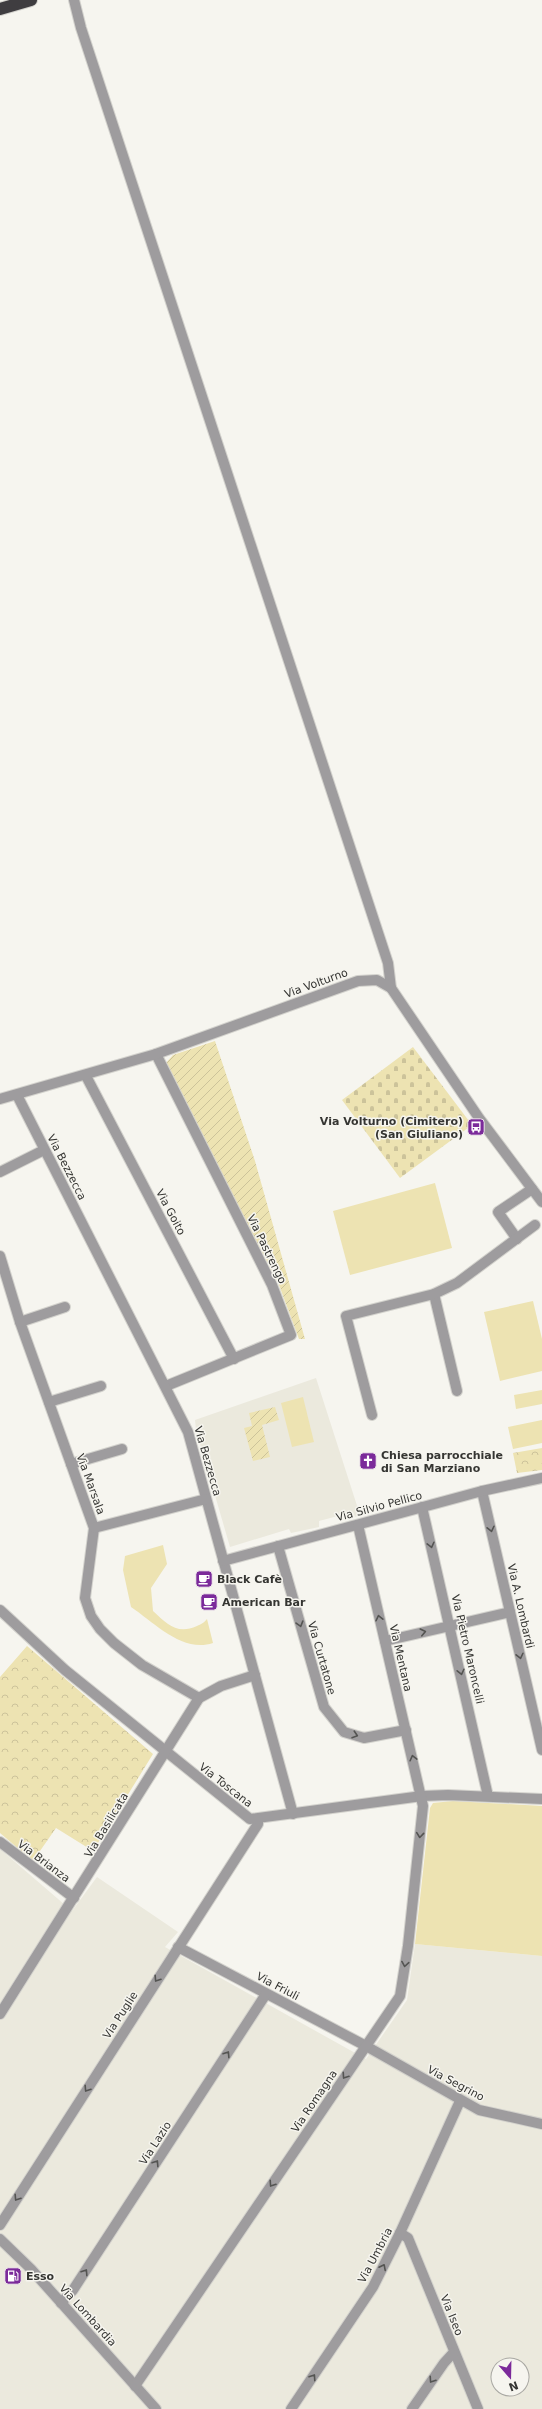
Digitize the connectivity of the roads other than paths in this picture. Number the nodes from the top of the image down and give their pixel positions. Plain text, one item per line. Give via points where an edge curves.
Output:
1 (31, 0) edge
2 (74, 0) edge
3 (0, 9) edge
4 (391, 988) junction
5 (156, 1054) junction
6 (86, 1076) junction
7 (17, 1095) junction
8 (0, 1099) edge
9 (44, 1150) junction
10 (0, 1172) edge
11 (532, 1189) junction
12 (542, 1202) edge
13 (536, 1225) dead end
14 (517, 1239) junction
15 (0, 1256) edge
16 (434, 1294) junction
17 (65, 1308) dead end
18 (20, 1322) junction
19 (234, 1359) junction
20 (101, 1386) dead end
21 (166, 1386) junction
22 (457, 1391) dead end
23 (49, 1402) junction
24 (372, 1415) dead end
25 (122, 1449) dead end
26 (71, 1464) junction
27 (542, 1478) edge
28 (482, 1491) junction
29 (206, 1499) junction
30 (422, 1507) junction
31 (358, 1525) junction
32 (94, 1528) junction
33 (278, 1546) junction
34 (223, 1561) junction
35 (0, 1610) edge
36 (510, 1612) junction
37 (450, 1626) junction
38 (385, 1641) junction
39 (255, 1675) junction
40 (200, 1698) junction
41 (406, 1730) junction
42 (542, 1750) edge
43 (164, 1752) junction
44 (422, 1796) junction
45 (488, 1796) junction
46 (542, 1799) edge
47 (293, 1814) junction
48 (258, 1819) junction
49 (0, 1842) edge
50 (74, 1898) junction
51 (178, 1947) junction
52 (266, 1994) junction
53 (0, 2014) edge
54 (366, 2046) junction
55 (460, 2101) junction
56 (542, 2124) edge
57 (0, 2224) edge
58 (400, 2233) junction
59 (0, 2238) edge
60 (61, 2303) junction
61 (454, 2352) junction
62 (135, 2386) junction
63 (156, 2409) edge
64 (291, 2409) edge
65 (412, 2409) edge
66 (478, 2409) edge

1 - 3 highway
2 - 4 street via 81,28 388,963
4 - 5 street, Via Volturno via 377,980 358,980
4 - 11 street via 479,1118
5 - 6 street, Via Volturno
5 - 19 street, Via Pastrengo via 272,1285 291,1335
6 - 7 street, Via Volturno
6 - 19 street, Via Goito
7 - 8 street, Via Volturno
7 - 9 street, Via Bezzecca
9 - 10 street
9 - 21 street, Via Bezzecca
11 - 12 street
11 - 14 street via 498,1212
13 - 14 street
14 - 16 street via 457,1283
15 - 18 street, Via Marsala
16 - 22 street
16 - 24 street via 346,1316
17 - 18 street
18 - 23 street, Via Marsala
19 - 21 street, Via Pastrengo
20 - 23 street
21 - 29 street, Via Bezzecca via 188,1432
23 - 26 street, Via Marsala
25 - 26 street
26 - 32 street, Via Marsala
27 - 28 street, Via Silvio Pellico
28 - 30 street, Via Silvio Pellico
28 -> 36 street, Via A. Lombardi
29 - 32 street
29 - 34 street, Via Bezzecca
30 - 31 street, Via Silvio Pellico
30 -> 37 street, Via Pietro Maroncelli
31 - 33 street, Via Silvio Pellico
38 -> 31 street, Via Mentana
32 - 40 street, Via Marsala via 85,1598 91,1616 114,1644 142,1665
33 - 34 street, Via Silvio Pellico
33 -> 41 street, Via Curtatone via 324,1707 344,1732 364,1738
34 - 39 street, Via Bezzecca
35 - 43 street, Via Toscana via 65,1670
36 - 37 street
36 -> 42 street, Via A. Lombardi
38 -> 37 street
37 -> 45 street, Via Pietro Maroncelli
38 - 41 street, Via Mentana
39 - 40 street, Via Basilicata via 221,1686
39 - 47 street, Via Bezzecca
40 - 43 street, Via Basilicata
44 -> 41 street, Via Mentana
43 - 48 street, Via Toscana via 250,1819
43 - 50 street, Via Basilicata
44 - 45 street, Via Toscana
44 - 47 street, Via Toscana
44 -> 54 street, Via Romagna via 422,1822 400,1996
45 - 46 street, Via Toscana
47 - 48 street, Via Toscana
48 - 51 street, Via Puglie via 258,1824
49 - 50 street, Via Brianza
50 - 53 street, Via Basilicata
51 - 52 street, Via Friuli
51 -> 57 street, Via Puglie
52 - 54 street, Via Friuli
60 -> 52 street, Via Lazio via 73,2290
54 - 55 street, Via Segrino
54 -> 62 street, Via Romagna
55 - 56 street, Via Segrino via 479,2110
55 - 58 street, Via Umbria
58 - 61 street, Via Iseo via 408,2238
64 -> 58 street, Via Umbria via 365,2299
59 - 60 street, Via Lombardia
60 - 62 street, Via Lombardia
61 -> 65 street
61 - 66 street, Via Iseo
62 - 63 street, Via Lombardia

